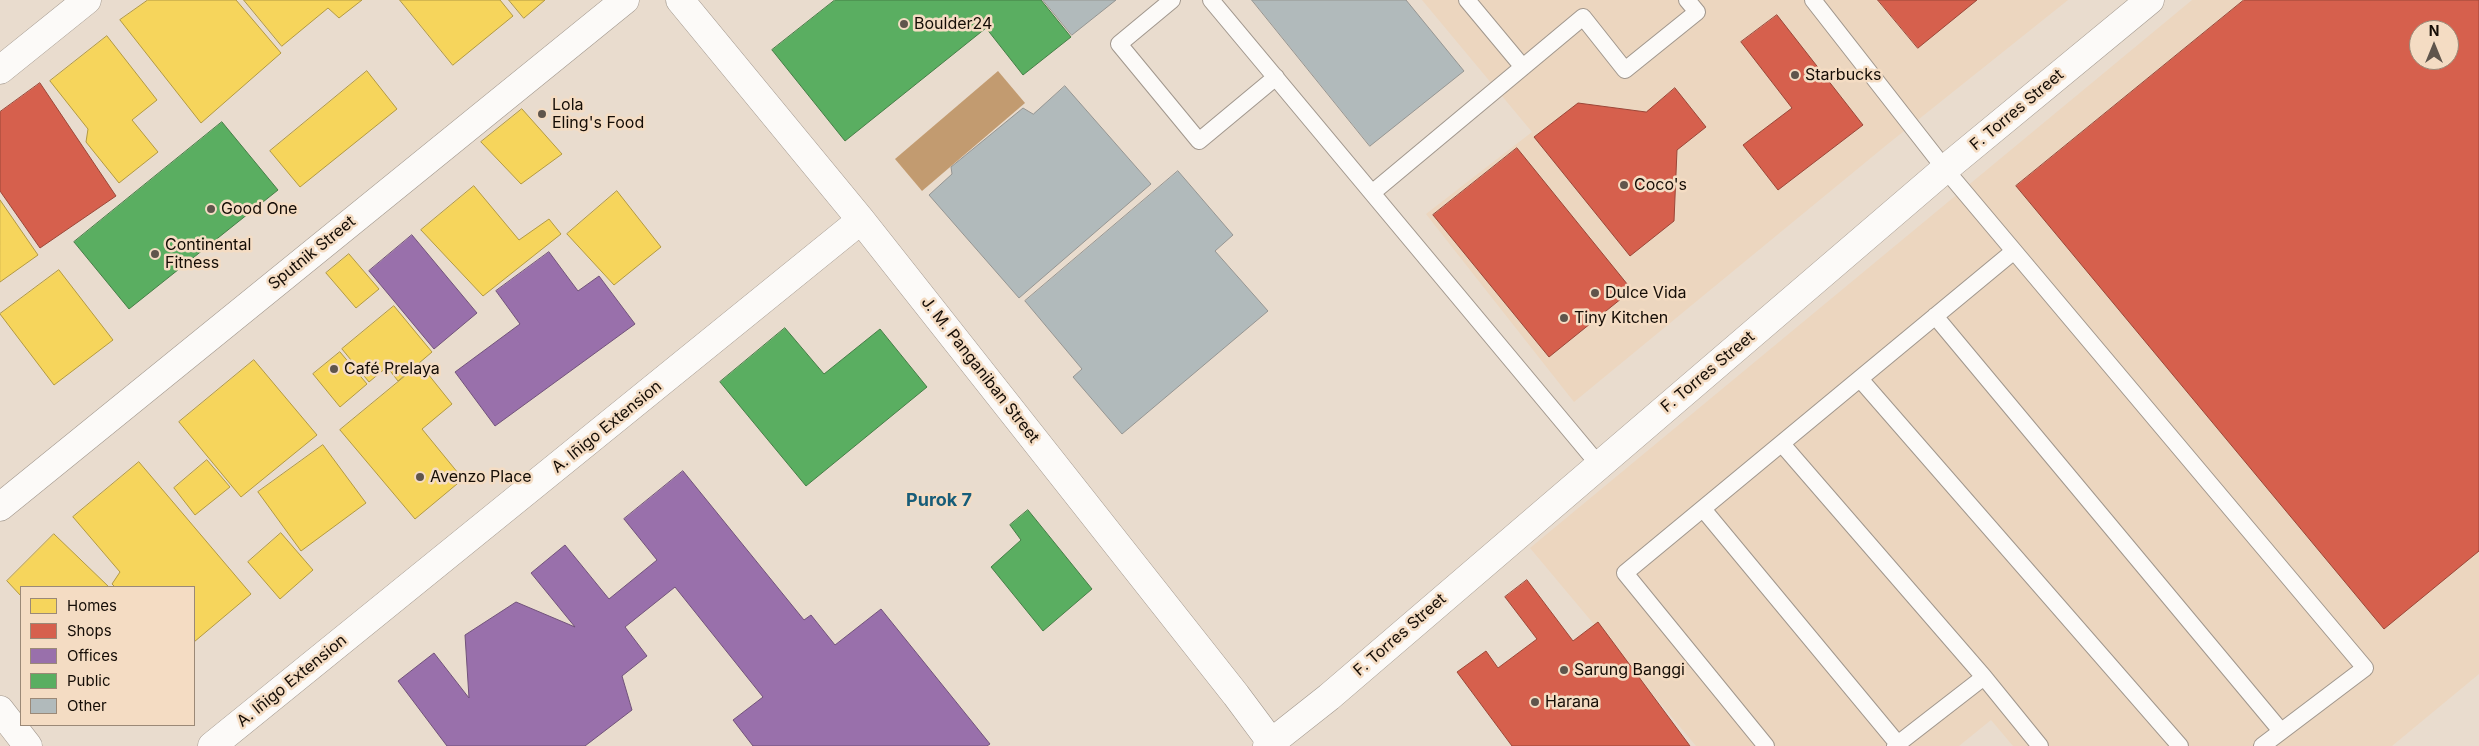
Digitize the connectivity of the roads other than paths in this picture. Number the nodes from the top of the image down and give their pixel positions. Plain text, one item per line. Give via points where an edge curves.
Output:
1 (87, 0) edge
2 (624, 0) edge
3 (680, 0) edge
4 (1172, 0) edge
5 (1211, 0) edge
6 (1467, 0) edge
7 (1687, 0) edge
8 (1813, 0) edge
9 (2139, 4) edge
10 (1522, 66) junction
11 (0, 70) edge
12 (1276, 77) junction
13 (1945, 170) junction
14 (1372, 193) junction
15 (861, 220) junction
16 (2014, 251) junction
17 (1935, 316) junction
18 (1860, 379) junction
19 (1782, 444) junction
20 (1599, 465) junction
21 (0, 507) edge
22 (1703, 509) junction
23 (1984, 677) junction
24 (0, 710) edge
25 (2281, 730) junction
26 (1271, 745) edge
27 (1896, 745) edge
28 (28, 746) edge
29 (212, 746) edge
30 (1766, 746) edge
31 (2040, 746) edge
32 (2180, 746) edge
33 (2262, 746) edge

1 - 11 street
2 - 21 street, Sputnik Street
3 - 15 street, J. M. Panganiban Street
4 - 12 lane via 1119,44 1199,140
5 - 12 lane
6 - 10 lane
7 - 10 lane via 1697,12 1625,70 1583,17
8 - 13 lane
9 - 13 street, F. Torres Street
10 - 14 lane
12 - 14 lane
13 - 16 lane
13 - 20 street, F. Torres Street
14 - 20 lane
15 - 26 street, J. M. Panganiban Street via 1218,672
15 - 29 street, A. Iñigo Extension
16 - 17 lane
16 - 25 lane via 2365,668
17 - 18 lane
17 - 25 lane
18 - 19 lane
18 - 32 lane
19 - 22 lane
19 - 23 lane
20 - 26 street, F. Torres Street
22 - 27 lane
22 - 30 lane via 1625,574
23 - 27 lane
23 - 31 lane
24 - 28 street
25 - 33 lane

